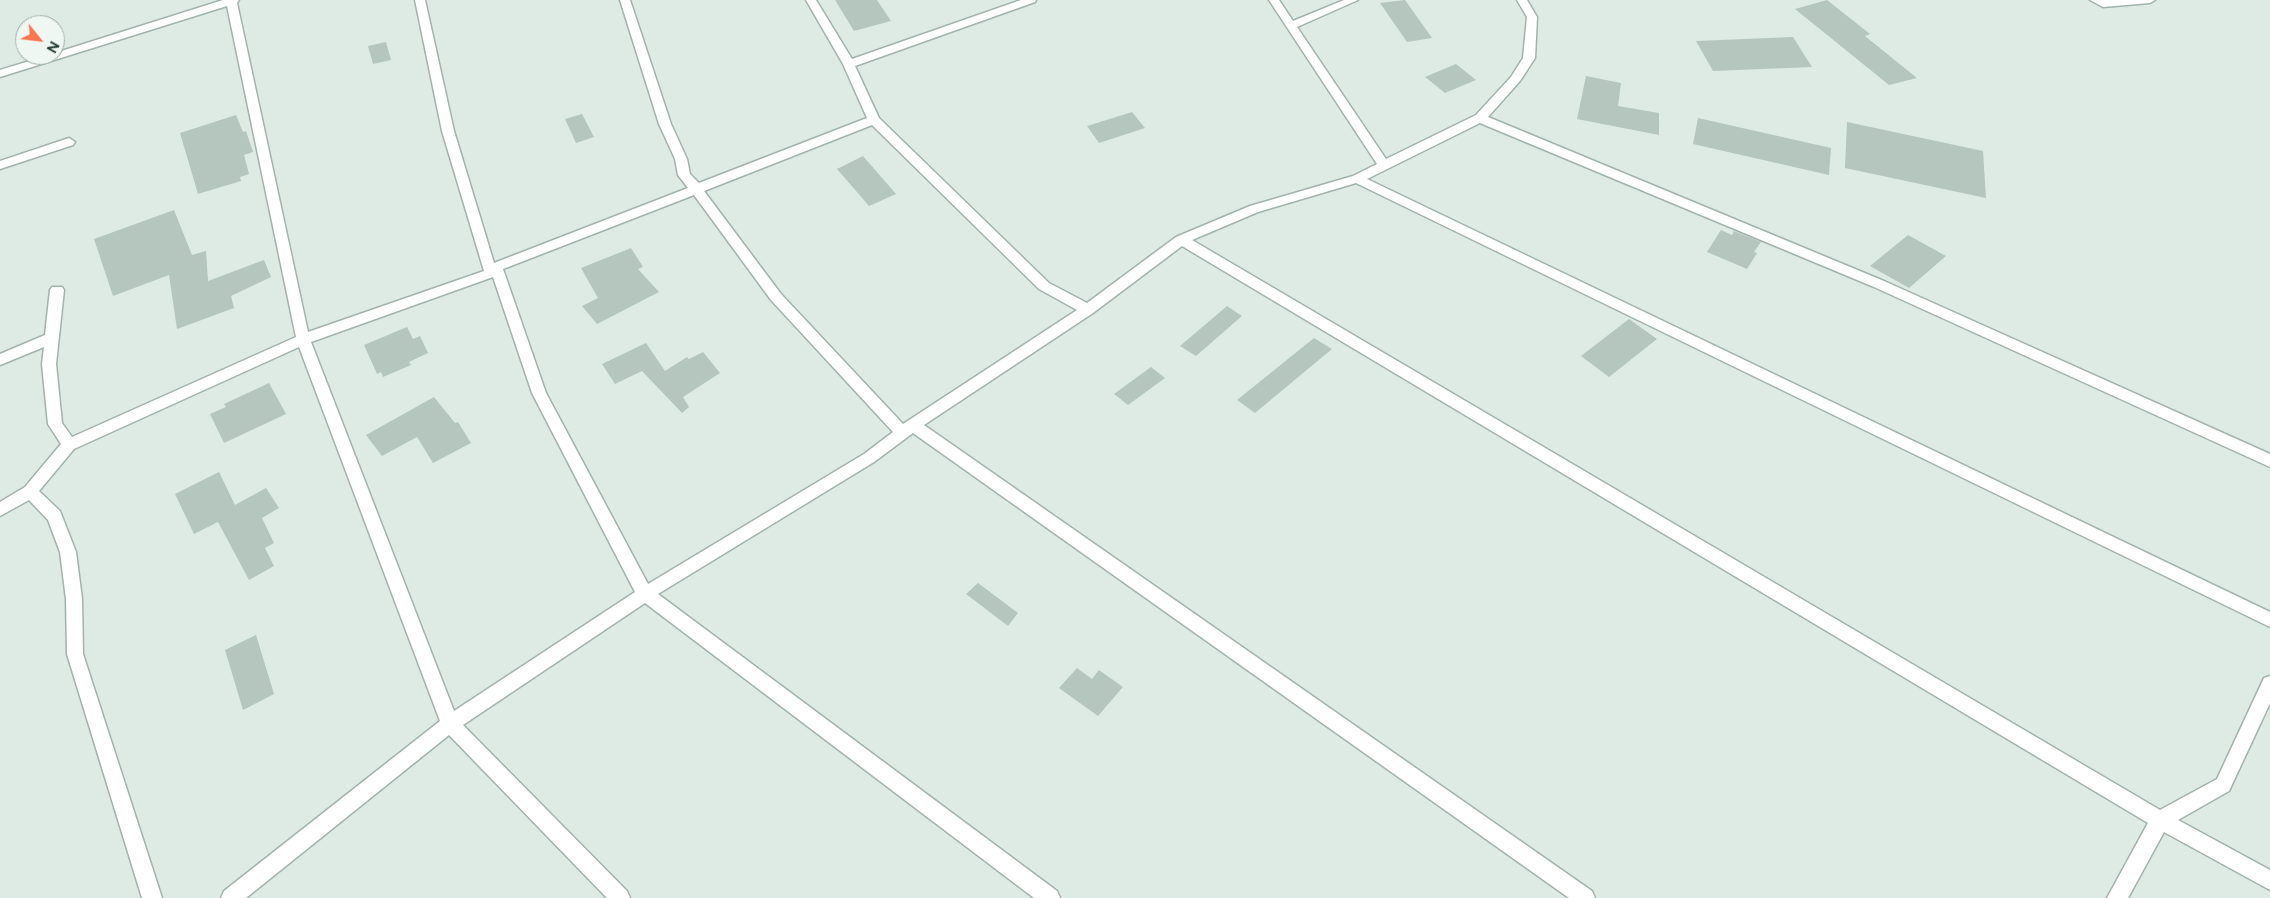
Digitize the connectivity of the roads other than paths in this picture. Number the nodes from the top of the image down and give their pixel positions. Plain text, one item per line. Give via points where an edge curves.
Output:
1 (232, 0) edge
2 (420, 0) edge
3 (625, 0) edge
4 (811, 0) edge
5 (1031, 0) edge
6 (1274, 0) edge
7 (1353, 0) edge
8 (1522, 0) edge
9 (2095, 0) edge
10 (2150, 0) edge
11 (1290, 26) junction
12 (850, 64) junction
13 (0, 74) edge
14 (1480, 118) junction
15 (874, 120) junction
16 (69, 142) dead end
17 (1384, 165) junction
18 (0, 166) edge
19 (1357, 179) junction
20 (696, 188) junction
21 (1180, 240) junction
22 (493, 270) junction
23 (57, 290) dead end
24 (1088, 310) junction
25 (53, 337) junction
26 (303, 339) junction
27 (0, 360) edge
28 (908, 429) junction
29 (69, 445) junction
30 (2270, 461) edge
31 (30, 491) junction
32 (0, 510) edge
33 (645, 594) junction
34 (2270, 620) edge
35 (2270, 684) edge
36 (450, 724) junction
37 (2160, 820) junction
38 (2270, 880) edge
39 (152, 898) edge
40 (231, 898) edge
41 (620, 898) edge
42 (1050, 898) edge
43 (1585, 898) edge
44 (2117, 898) edge

1 - 13 street
1 - 26 street
2 - 22 street via 448,131
3 - 20 street via 684,175
4 - 12 street
5 - 12 street
6 - 11 street
7 - 11 street
8 - 14 street via 1532,16 1529,58 1516,79
9 - 10 street via 2103,4
11 - 17 street
12 - 15 street
14 - 17 street
14 - 30 street via 1879,284
15 - 20 street
15 - 24 street via 1044,286
16 - 18 street
17 - 19 street
19 - 21 street via 1254,209
19 - 34 street
20 - 22 street
20 - 28 street via 776,297 867,397
21 - 24 street
21 - 37 street
22 - 26 street
22 - 33 street via 539,394
23 - 25 street
24 - 28 street
25 - 27 street
25 - 29 street via 49,364 56,424
26 - 29 street
26 - 36 street
28 - 33 street via 869,458
28 - 43 street
29 - 31 street
31 - 32 street
31 - 39 street via 54,516 68,552 74,599 75,654
33 - 36 street
33 - 42 street
35 - 37 street via 2223,785
36 - 40 street
36 - 41 street
37 - 38 street
37 - 44 street

